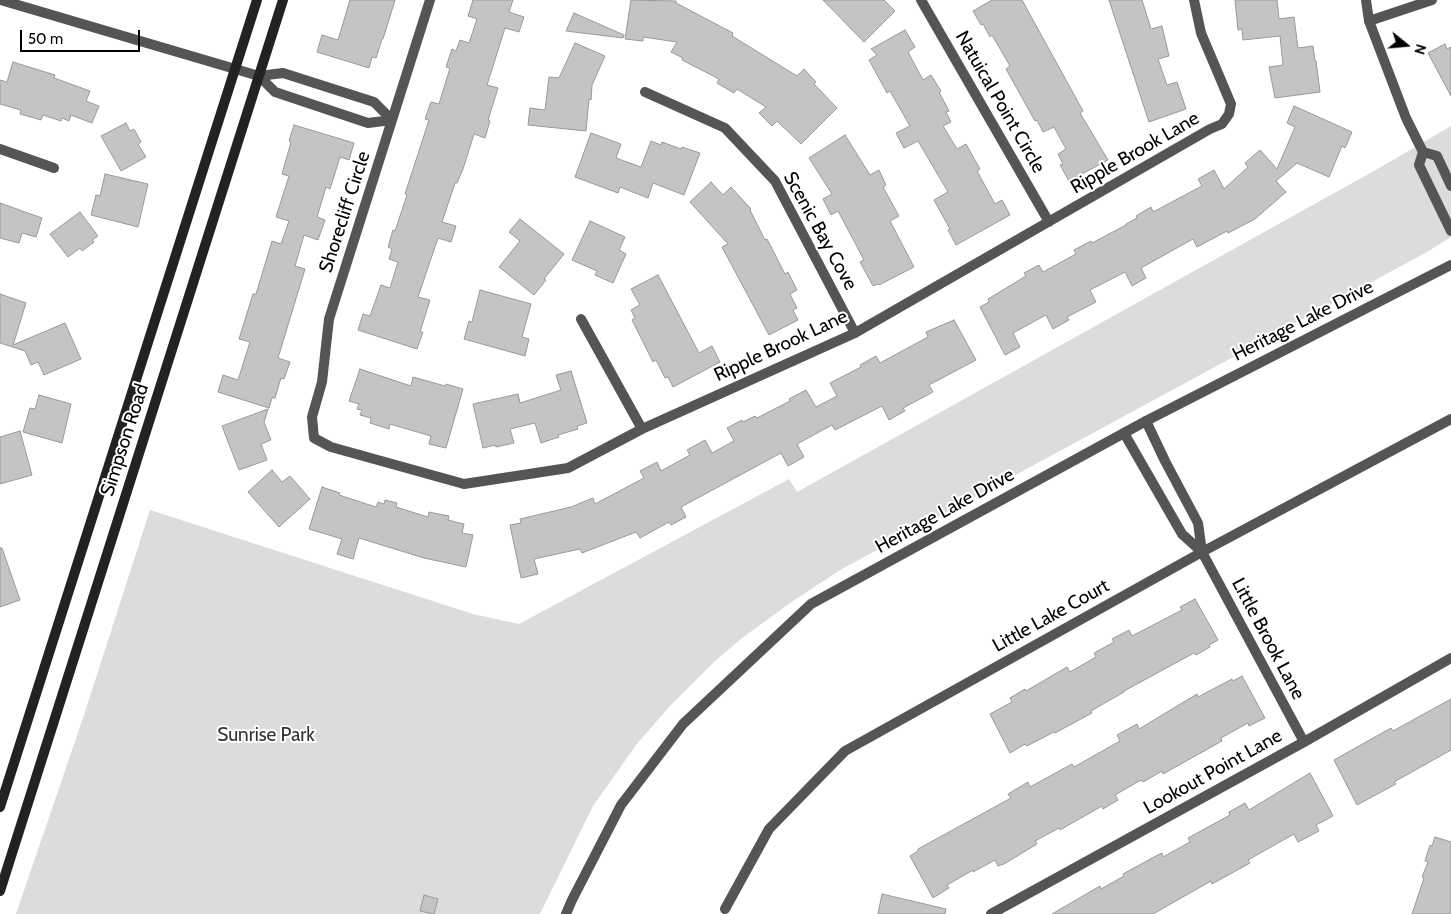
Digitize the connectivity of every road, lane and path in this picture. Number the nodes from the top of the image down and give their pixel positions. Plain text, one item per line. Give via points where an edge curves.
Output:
1 (1, 0) edge
2 (257, 0) edge
3 (283, 0) edge
4 (430, 0) edge
5 (921, 0) edge
6 (1194, 0) edge
7 (1366, 0) edge
8 (1432, 0) edge
9 (1369, 21) junction
10 (235, 68) junction
11 (259, 76) junction
12 (645, 92) dead end
13 (392, 120) junction
14 (0, 149) edge
15 (1423, 152) junction
16 (54, 168) dead end
17 (1451, 186) edge
18 (1049, 222) junction
19 (1451, 231) edge
20 (1451, 265) edge
21 (581, 319) dead end
22 (855, 333) junction
23 (1451, 419) edge
24 (1146, 421) junction
25 (642, 429) junction
26 (1124, 433) junction
27 (314, 438) joint
28 (1202, 552) junction
29 (1451, 658) edge
30 (1304, 742) junction
31 (0, 807) edge
32 (0, 891) edge
33 (725, 909) dead end
34 (566, 914) edge
35 (991, 914) edge

1 - 10 street
2 - 10 main road, Simpson Road
3 - 11 main road, Simpson Road
4 - 13 street, Shorecliff Circle
5 - 18 street, Natuical Point Circle
6 - 18 street, Ripple Brook Lane via 1201,33 1231,104 1229,114 1222,124
7 - 9 street
8 - 9 street
9 - 15 street via 1406,118
10 - 11 street
10 - 31 main road, Simpson Road
11 - 13 street via 275,92 368,123
11 - 13 street via 283,73 374,102
11 - 32 main road, Simpson Road
12 - 22 street, Scenic Bay Cove via 725,128 775,181
13 - 27 street, Shorecliff Circle via 329,319 322,382 312,417
14 - 16 street
15 - 17 street via 1437,156
15 - 19 street via 1420,165
18 - 22 street, Ripple Brook Lane
20 - 24 street, Heritage Lake Drive
21 - 25 street
22 - 25 street, Ripple Brook Lane
23 - 28 street, Little Lake Court
24 - 26 street, Heritage Lake Drive
24 - 28 street, Little Brook Lane via 1164,462 1198,523
25 - 27 street, Ripple Brook Lane via 568,468 464,484 331,447
26 - 28 street, Little Brook Lane via 1182,534
26 - 34 street, Heritage Lake Drive via 811,604 683,724 621,805
28 - 30 street, Little Brook Lane
28 - 33 street, Little Lake Court via 845,751 769,829
29 - 30 street, Lookout Point Lane
30 - 35 street, Lookout Point Lane

